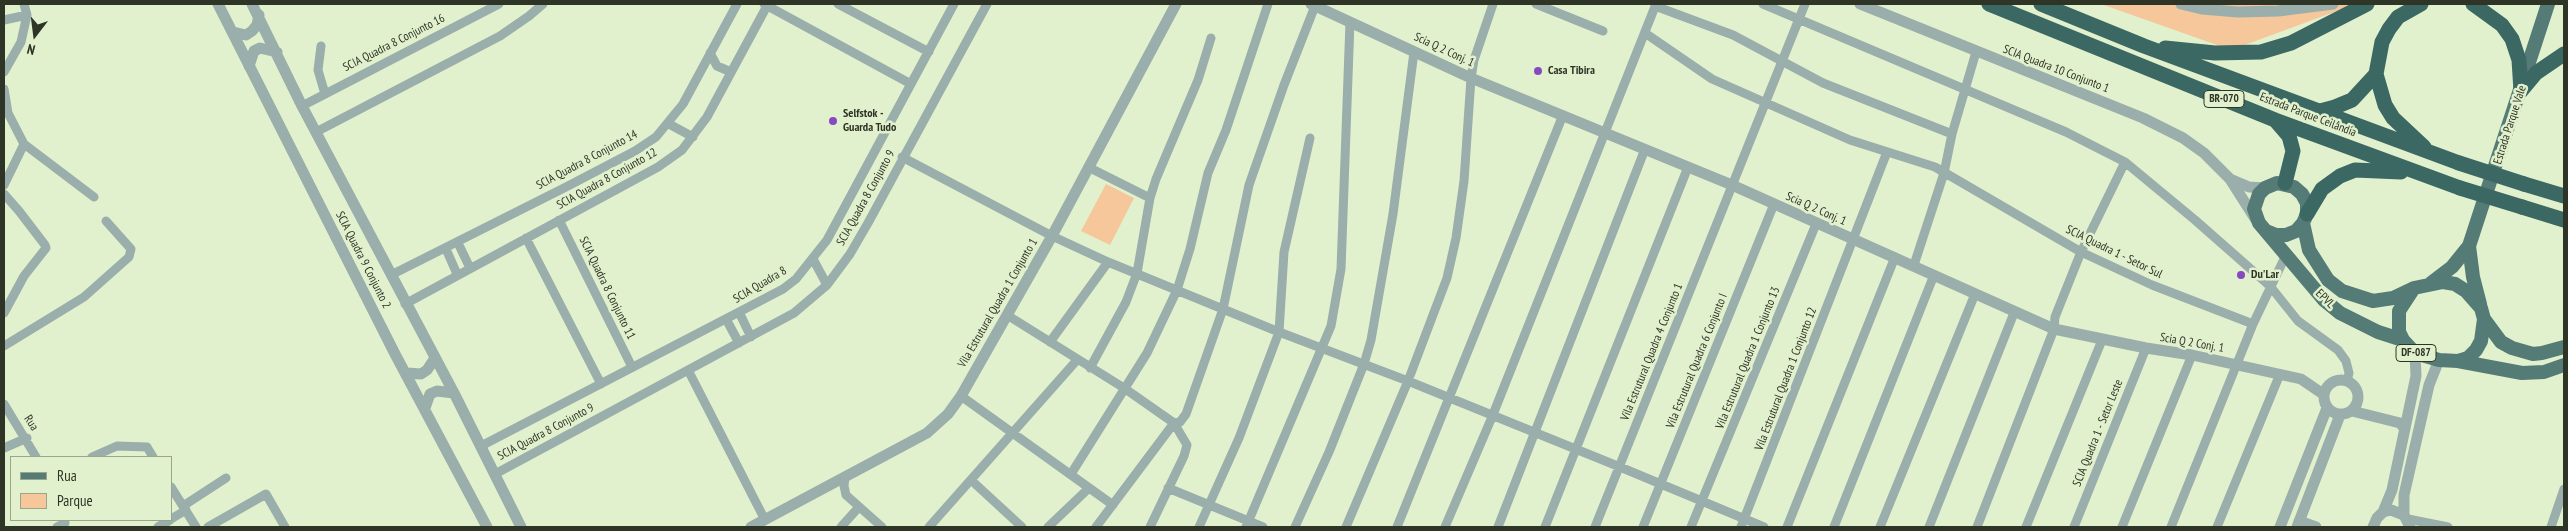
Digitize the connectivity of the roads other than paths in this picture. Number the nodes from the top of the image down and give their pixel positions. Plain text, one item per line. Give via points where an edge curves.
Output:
1 (24, 4) edge
2 (218, 4) edge
3 (252, 4) edge
4 (499, 4) edge
5 (543, 4) edge
6 (737, 4) edge
7 (766, 4) edge
8 (838, 4) edge
9 (954, 4) edge
10 (987, 4) edge
11 (1176, 4) edge
12 (1268, 4) edge
13 (1493, 4) edge
14 (1536, 4) edge
15 (1763, 4) edge
16 (1805, 4) edge
17 (1860, 4) edge
18 (1989, 4) edge
19 (2041, 4) edge
20 (2181, 4) edge
21 (2333, 4) edge
22 (2367, 4) edge
23 (2420, 4) edge
24 (2473, 4) edge
25 (2548, 4) edge
26 (1313, 5) edge
27 (1656, 5) edge
28 (27, 15) junction
29 (259, 16) junction
30 (4, 20) edge
31 (1799, 20) junction
32 (1350, 22) junction
33 (1603, 31) dead end
34 (233, 32) junction
35 (1645, 33) junction
36 (1211, 38) dead end
37 (321, 46) dead end
38 (2144, 46) junction
39 (277, 52) junction
40 (928, 52) junction
41 (1414, 52) junction
42 (1976, 52) junction
43 (710, 53) junction
44 (2564, 54) edge
45 (1781, 62) junction
46 (249, 66) junction
47 (4, 72) edge
48 (731, 72) junction
49 (2376, 74) junction
50 (1471, 78) junction
51 (911, 84) junction
52 (1965, 88) junction
53 (4, 89) edge
54 (2522, 91) junction
55 (325, 94) junction
56 (1764, 102) junction
57 (302, 106) junction
58 (2320, 111) junction
59 (6, 114) edge
60 (1563, 115) junction
61 (2275, 120) junction
62 (669, 124) junction
63 (316, 132) junction
64 (1605, 132) junction
65 (1952, 134) junction
66 (693, 137) junction
67 (1310, 138) dead end
68 (24, 144) junction
69 (1645, 149) junction
70 (1887, 152) junction
71 (2433, 154) junction
72 (902, 157) junction
73 (2125, 162) junction
74 (1088, 167) junction
75 (1688, 167) junction
76 (1944, 173) junction
77 (2428, 176) junction
78 (2230, 179) junction
79 (2285, 183) junction
80 (4, 185) edge
81 (1732, 185) junction
82 (2265, 188) junction
83 (4, 194) edge
84 (2564, 196) edge
85 (94, 197) dead end
86 (1150, 198) junction
87 (1774, 204) junction
88 (2305, 219) junction
89 (559, 220) junction
90 (2564, 220) edge
91 (106, 221) dead end
92 (1816, 224) junction
93 (2262, 227) junction
94 (1052, 236) junction
95 (526, 238) junction
96 (1854, 240) junction
97 (458, 243) junction
98 (2469, 246) junction
99 (446, 250) junction
100 (2081, 252) junction
101 (2286, 255) junction
102 (1895, 257) junction
103 (814, 259) junction
104 (1108, 262) junction
105 (1914, 265) junction
106 (470, 268) junction
107 (1137, 273) junction
108 (457, 274) junction
109 (391, 275) junction
110 (1934, 275) junction
111 (2431, 282) junction
112 (827, 285) junction
113 (2270, 286) junction
114 (2414, 288) junction
115 (1177, 290) junction
116 (1975, 294) junction
117 (405, 304) junction
118 (1223, 309) junction
119 (739, 312) junction
120 (4, 313) edge
121 (2014, 313) junction
122 (2483, 314) junction
123 (1007, 315) junction
124 (726, 319) junction
125 (2254, 324) junction
126 (2054, 329) junction
127 (1279, 332) junction
128 (751, 337) junction
129 (2102, 340) junction
130 (2403, 340) junction
131 (1050, 342) junction
132 (739, 344) junction
133 (4, 346) edge
134 (2564, 347) edge
135 (2146, 348) junction
136 (1323, 349) junction
137 (2415, 353) junction
138 (2192, 355) junction
139 (435, 358) junction
140 (1077, 360) junction
141 (2439, 360) junction
142 (2458, 361) junction
143 (1364, 364) junction
144 (2238, 365) junction
145 (2564, 365) edge
146 (632, 368) junction
147 (1090, 368) junction
148 (688, 370) junction
149 (407, 373) junction
150 (2280, 374) junction
151 (1408, 381) junction
152 (2347, 381) junction
153 (601, 384) junction
154 (1124, 388) junction
155 (454, 393) junction
156 (2324, 394) junction
157 (961, 396) junction
158 (1450, 400) junction
159 (4, 404) edge
160 (2354, 407) junction
161 (425, 408) junction
162 (2327, 408) junction
163 (2408, 414) junction
164 (2340, 415) junction
165 (1492, 417) junction
166 (1174, 423) junction
167 (2405, 429) junction
168 (1535, 433) junction
169 (1013, 434) junction
170 (26, 438) junction
171 (481, 446) junction
172 (4, 448) edge
173 (1578, 450) junction
174 (35, 456) edge
175 (94, 456) edge
176 (152, 456) edge
177 (1620, 467) junction
178 (495, 474) junction
179 (1071, 474) junction
180 (845, 477) junction
181 (226, 478) dead end
182 (971, 480) junction
183 (1661, 484) junction
184 (1089, 488) junction
185 (1168, 488) junction
186 (172, 489) edge
187 (2564, 489) edge
188 (1702, 501) junction
189 (1209, 504) junction
190 (1113, 505) junction
191 (184, 508) junction
192 (858, 508) junction
193 (2383, 512) junction
194 (172, 517) edge
195 (765, 520) junction
196 (2408, 521) edge
197 (1742, 523) edge
198 (1247, 524) edge
199 (2298, 524) edge
200 (2436, 525) junction
201 (196, 527) edge
202 (208, 527) edge
203 (285, 527) edge
204 (486, 527) edge
205 (521, 527) edge
206 (751, 527) edge
207 (841, 527) edge
208 (882, 527) edge
209 (928, 527) edge
210 (1022, 527) edge
211 (1048, 527) edge
212 (1096, 527) edge
213 (1150, 527) edge
214 (1199, 527) edge
215 (1262, 527) edge
216 (1296, 527) edge
217 (1346, 527) edge
218 (1397, 527) edge
219 (1446, 527) edge
220 (1498, 527) edge
221 (1545, 527) edge
222 (1595, 527) edge
223 (1643, 527) edge
224 (1691, 527) edge
225 (1764, 527) edge
226 (1787, 527) edge
227 (1834, 527) edge
228 (1880, 527) edge
229 (1929, 527) edge
230 (1977, 527) edge
231 (2026, 527) edge
232 (2074, 527) edge
233 (2122, 527) edge
234 (2171, 527) edge
235 (2217, 527) edge
236 (2280, 527) edge
237 (2316, 527) edge
238 (2374, 527) edge
239 (2420, 527) edge
240 (2448, 527) edge
241 (2550, 527) edge

1 - 28 street
2 - 34 street, SCIA Quadra 9 Conjunto 2
3 - 29 street
4 - 55 street, SCIA Quadra 8 Conjunto 16
5 - 63 street via 500,36
6 - 43 street, SCIA Quadra 8 Conjunto 14
7 - 48 street, SCIA Quadra 8 Conjunto 12
7 - 51 street
8 - 40 street
9 - 40 street, SCIA Quadra 8
10 - 72 street, SCIA Quadra 8 Conjunto 9
11 - 74 street, Vila Estrutural Quadra 1 Conjunto 1
12 - 115 street via 1226,130 1208,173
13 - 50 street
14 - 33 street
15 - 31 street
16 - 31 street, Vila Estrutural Quadra 4 Conjunto 1
17 - 42 street, SCIA Quadra 10 Conjunto 1
18 - 61 highway, Estrada Parque Ceilândia / BR-070
19 - 38 highway, Estrada Parque Ceilândia / BR-070
20 - 21 street via 2238,12
22 - 38 highway via 2291,43 2261,52 2214,53
23 - 49 highway via 2398,17 2389,29 2382,42
24 - 54 highway via 2502,25 2512,39 2519,60
25 - 54 main road, Estrada Parque Vale
26 - 32 street, Scia Q 2 Conj. 1
26 - 118 street via 1249,185
27 - 35 street
27 - 45 street via 1733,35
28 - 30 street
28 - 47 street via 21,42
29 - 34 street via 252,31 246,34
29 - 39 street
31 - 45 street, Vila Estrutural Quadra 4 Conjunto 1
31 - 52 street
32 - 41 street, Scia Q 2 Conj. 1
32 - 136 street via 1341,269 1331,326
34 - 46 street, SCIA Quadra 9 Conjunto 2
35 - 56 street, SCIA Quadra 1 - Setor Sul via 1712,79
35 - 64 street
36 - 86 street via 1198,80
37 - 55 street via 318,70
38 - 58 highway, Estrada Parque Ceilândia / BR-070
39 - 46 street via 260,48 254,51
39 - 57 street
40 - 51 street, SCIA Quadra 8
41 - 50 street, Scia Q 2 Conj. 1
41 - 143 street via 1393,214
42 - 52 street
42 - 78 street, SCIA Quadra 10 Conjunto 1 via 2143,118 2183,138 2204,152
43 - 48 street via 717,66
43 - 62 street, SCIA Quadra 8 Conjunto 14
44 - 54 highway via 2536,72
45 - 56 street, Vila Estrutural Quadra 4 Conjunto 1
45 - 65 street via 1823,83
46 - 149 street, SCIA Quadra 9 Conjunto 2
48 - 66 street, SCIA Quadra 8 Conjunto 12
49 - 58 highway via 2352,100
49 - 71 highway via 2385,105 2393,118
50 - 60 street, Scia Q 2 Conj. 1
50 - 151 street via 1464,181 1456,238 1447,278
51 - 103 street, SCIA Quadra 8
52 - 65 street
52 - 73 street
53 - 59 street
54 - 98 main road, Estrada Parque Vale
55 - 57 street, SCIA Quadra 8 Conjunto 16
56 - 70 street, SCIA Quadra 1 - Setor Sul via 1850,140
56 - 81 street, Vila Estrutural Quadra 4 Conjunto 1
57 - 63 street
58 - 71 highway, Estrada Parque Ceilândia / BR-070
59 - 68 street
60 - 64 street, Scia Q 2 Conj. 1
60 - 158 street
61 - 77 highway, Estrada Parque Ceilândia / BR-070
61 - 79 highway via 2290,136 2293,151
62 - 66 street
62 - 97 street, SCIA Quadra 8 Conjunto 14 via 635,151
63 - 109 street
64 - 69 street, Scia Q 2 Conj. 1
64 - 165 street
65 - 76 street
66 - 89 street, SCIA Quadra 8 Conjunto 12 via 658,168
67 - 127 street via 1284,252
68 - 80 street
68 - 85 street
69 - 75 street, Scia Q 2 Conj. 1
69 - 168 street
70 - 76 street, SCIA Quadra 1 - Setor Sul via 1936,167
70 - 96 street, Vila Estrutural Quadra 1 Conjunto 12
71 - 84 highway, Estrada Parque Ceilândia / BR-070, bridge
72 - 94 street
72 - 112 street, SCIA Quadra 8 Conjunto 9 via 850,254
73 - 100 street
73 - 113 street
74 - 86 street
74 - 94 street, Vila Estrutural Quadra 1 Conjunto 1
75 - 81 street, Scia Q 2 Conj. 1
75 - 173 street
76 - 100 street, SCIA Quadra 1 - Setor Sul
76 - 105 street
77 - 88 highway via 2355,170 2322,189
77 - 90 highway, Estrada Parque Ceilândia / BR-070, bridge
78 - 82 street, SCIA Quadra 10 Conjunto 1 via 2249,187
78 - 93 street, SCIA Quadra 10 Conjunto 1
79 - 82 main road
79 - 88 main road via 2302,194 2306,203
81 - 87 street, Scia Q 2 Conj. 1
81 - 177 street, Vila Estrutural Quadra 4 Conjunto 1
82 - 93 main road via 2254,208
83 - 120 street via 46,248 27,271
86 - 107 street
87 - 92 street, Scia Q 2 Conj. 1
87 - 183 street, Vila Estrutural Quadra 6 Conjunto I
88 - 93 main road via 2296,231 2286,235 2276,235
88 - 114 main road, EPVL via 2309,250 2328,280 2342,291 2373,301 2393,298
89 - 95 street, SCIA Quadra 8 Conjunto 12
89 - 146 street, SCIA Quadra 8 Conjunto 11
91 - 133 street via 131,249 129,257 84,297
92 - 96 street, Scia Q 2 Conj. 1
92 - 188 street, Vila Estrutural Quadra 1 Conjunto 13
93 - 101 main road, EPVL
94 - 104 street
94 - 123 street, Vila Estrutural Quadra 1 Conjunto 1
95 - 106 street, SCIA Quadra 8 Conjunto 12
95 - 153 street
96 - 102 street, Scia Q 2 Conj. 1
96 - 197 street, Vila Estrutural Quadra 1 Conjunto 12
97 - 99 street, SCIA Quadra 8 Conjunto 14
97 - 106 street
98 - 111 main road, Estrada Parque Vale via 2452,267
98 - 122 main road, Estrada Parque Vale
99 - 108 street
99 - 109 street, SCIA Quadra 8 Conjunto 14
100 - 125 street, SCIA Quadra 1 - Setor Sul via 2152,285
100 - 126 street
101 - 113 street
101 - 130 main road, EPVL via 2324,300 2340,313
102 - 105 street, Scia Q 2 Conj. 1
102 - 226 street
103 - 112 street
103 - 119 street, SCIA Quadra 8 via 782,289
104 - 107 street
104 - 131 street
105 - 110 street, Scia Q 2 Conj. 1
106 - 108 street, SCIA Quadra 8 Conjunto 12
107 - 115 street
107 - 147 street via 1126,302
108 - 117 street, SCIA Quadra 8 Conjunto 12
109 - 117 street
110 - 116 street, Scia Q 2 Conj. 1
110 - 227 street
111 - 114 main road
111 - 122 main road via 2455,284 2466,291
112 - 128 street, SCIA Quadra 8 Conjunto 9 via 794,313
113 - 125 street
113 - 152 street via 2298,321 2338,350 2346,361
114 - 130 main road, DF-087 via 2400,311 2399,332
115 - 118 street
115 - 154 street via 1159,330
116 - 121 street, Scia Q 2 Conj. 1
116 - 228 street
117 - 139 street
118 - 127 street
118 - 166 street via 1186,414 1180,422
119 - 124 street, SCIA Quadra 8
119 - 128 street
121 - 126 street, Scia Q 2 Conj. 1
121 - 229 street
122 - 134 main road via 2501,342 2512,348 2542,354
122 - 142 main road via 2481,341 2468,358
123 - 131 street
123 - 157 street, Vila Estrutural Quadra 1 Conjunto 1
124 - 132 street
124 - 146 street, SCIA Quadra 8
125 - 144 street
126 - 129 street, Scia Q 2 Conj. 1
126 - 230 street
127 - 136 street
127 - 189 street via 1239,438
128 - 132 street, SCIA Quadra 8 Conjunto 9
129 - 135 street, Scia Q 2 Conj. 1
129 - 231 street
130 - 137 main road, DF-087
131 - 140 street
132 - 148 street, SCIA Quadra 8 Conjunto 9
135 - 138 street, Scia Q 2 Conj. 1
135 - 232 street, SCIA Quadra 1 - Setor Leste
136 - 143 street
136 - 198 street
137 - 141 main road, DF-087
137 - 163 street via 2416,376
138 - 144 street, Scia Q 2 Conj. 1
138 - 233 street
139 - 149 street via 421,374
139 - 155 street
140 - 147 street
140 - 169 street
141 - 142 main road, DF-087
141 - 196 street via 2429,385 2404,496
142 - 145 main road via 2522,373 2544,372
143 - 151 street
143 - 216 street
144 - 150 street, Scia Q 2 Conj. 1
144 - 234 street
146 - 153 street, SCIA Quadra 8
147 - 154 street
148 - 178 street, SCIA Quadra 8 Conjunto 9
148 - 195 street
149 - 161 street, SCIA Quadra 9 Conjunto 2
150 - 156 street, Scia Q 2 Conj. 1 via 2301,379
150 - 235 street
151 - 158 street
151 - 217 street
152 - 156 street via 2335,381
152 - 160 street via 2357,391
153 - 171 street, SCIA Quadra 8
154 - 166 street
154 - 179 street
155 - 161 street via 437,391 430,394
155 - 171 street
156 - 162 street
157 - 169 street
157 - 180 street, Vila Estrutural Quadra 1 Conjunto 1 via 948,414 927,433
158 - 165 street
158 - 218 street
159 - 170 street, Rua
160 - 163 street via 2401,418
160 - 164 street
160 - 167 street via 2400,423
161 - 204 street, SCIA Quadra 9 Conjunto 2
162 - 164 street
162 - 236 street
163 - 167 street
164 - 199 street
165 - 168 street
165 - 219 street
166 - 185 street via 1187,445
166 - 190 street
167 - 193 street via 2392,490
168 - 173 street
168 - 220 street
169 - 179 street
169 - 182 street
170 - 172 street
170 - 174 street, Rua
171 - 178 street
173 - 177 street
173 - 221 street
175 - 176 street via 117,446 147,447
177 - 183 street
177 - 222 street, Vila Estrutural Quadra 4 Conjunto 1
178 - 205 street
179 - 184 street
180 - 192 street via 846,495
180 - 195 street, Vila Estrutural Quadra 1 Conjunto 1
181 - 191 street
182 - 209 street
182 - 210 street
183 - 188 street
183 - 223 street, Vila Estrutural Quadra 6 Conjunto I
184 - 190 street
184 - 211 street
185 - 189 street
185 - 213 street
186 - 191 street
187 - 241 street
188 - 197 street
188 - 224 street, Vila Estrutural Quadra 1 Conjunto 13
189 - 198 street
189 - 214 street
190 - 212 street
191 - 194 street
191 - 201 street
192 - 207 street
192 - 208 street
193 - 196 street via 2398,511
193 - 238 street
195 - 206 street, Vila Estrutural Quadra 1 Conjunto 1
196 - 200 street
197 - 225 street
198 - 215 street
199 - 237 street
200 - 239 street
200 - 240 street
202 - 203 street via 266,494

